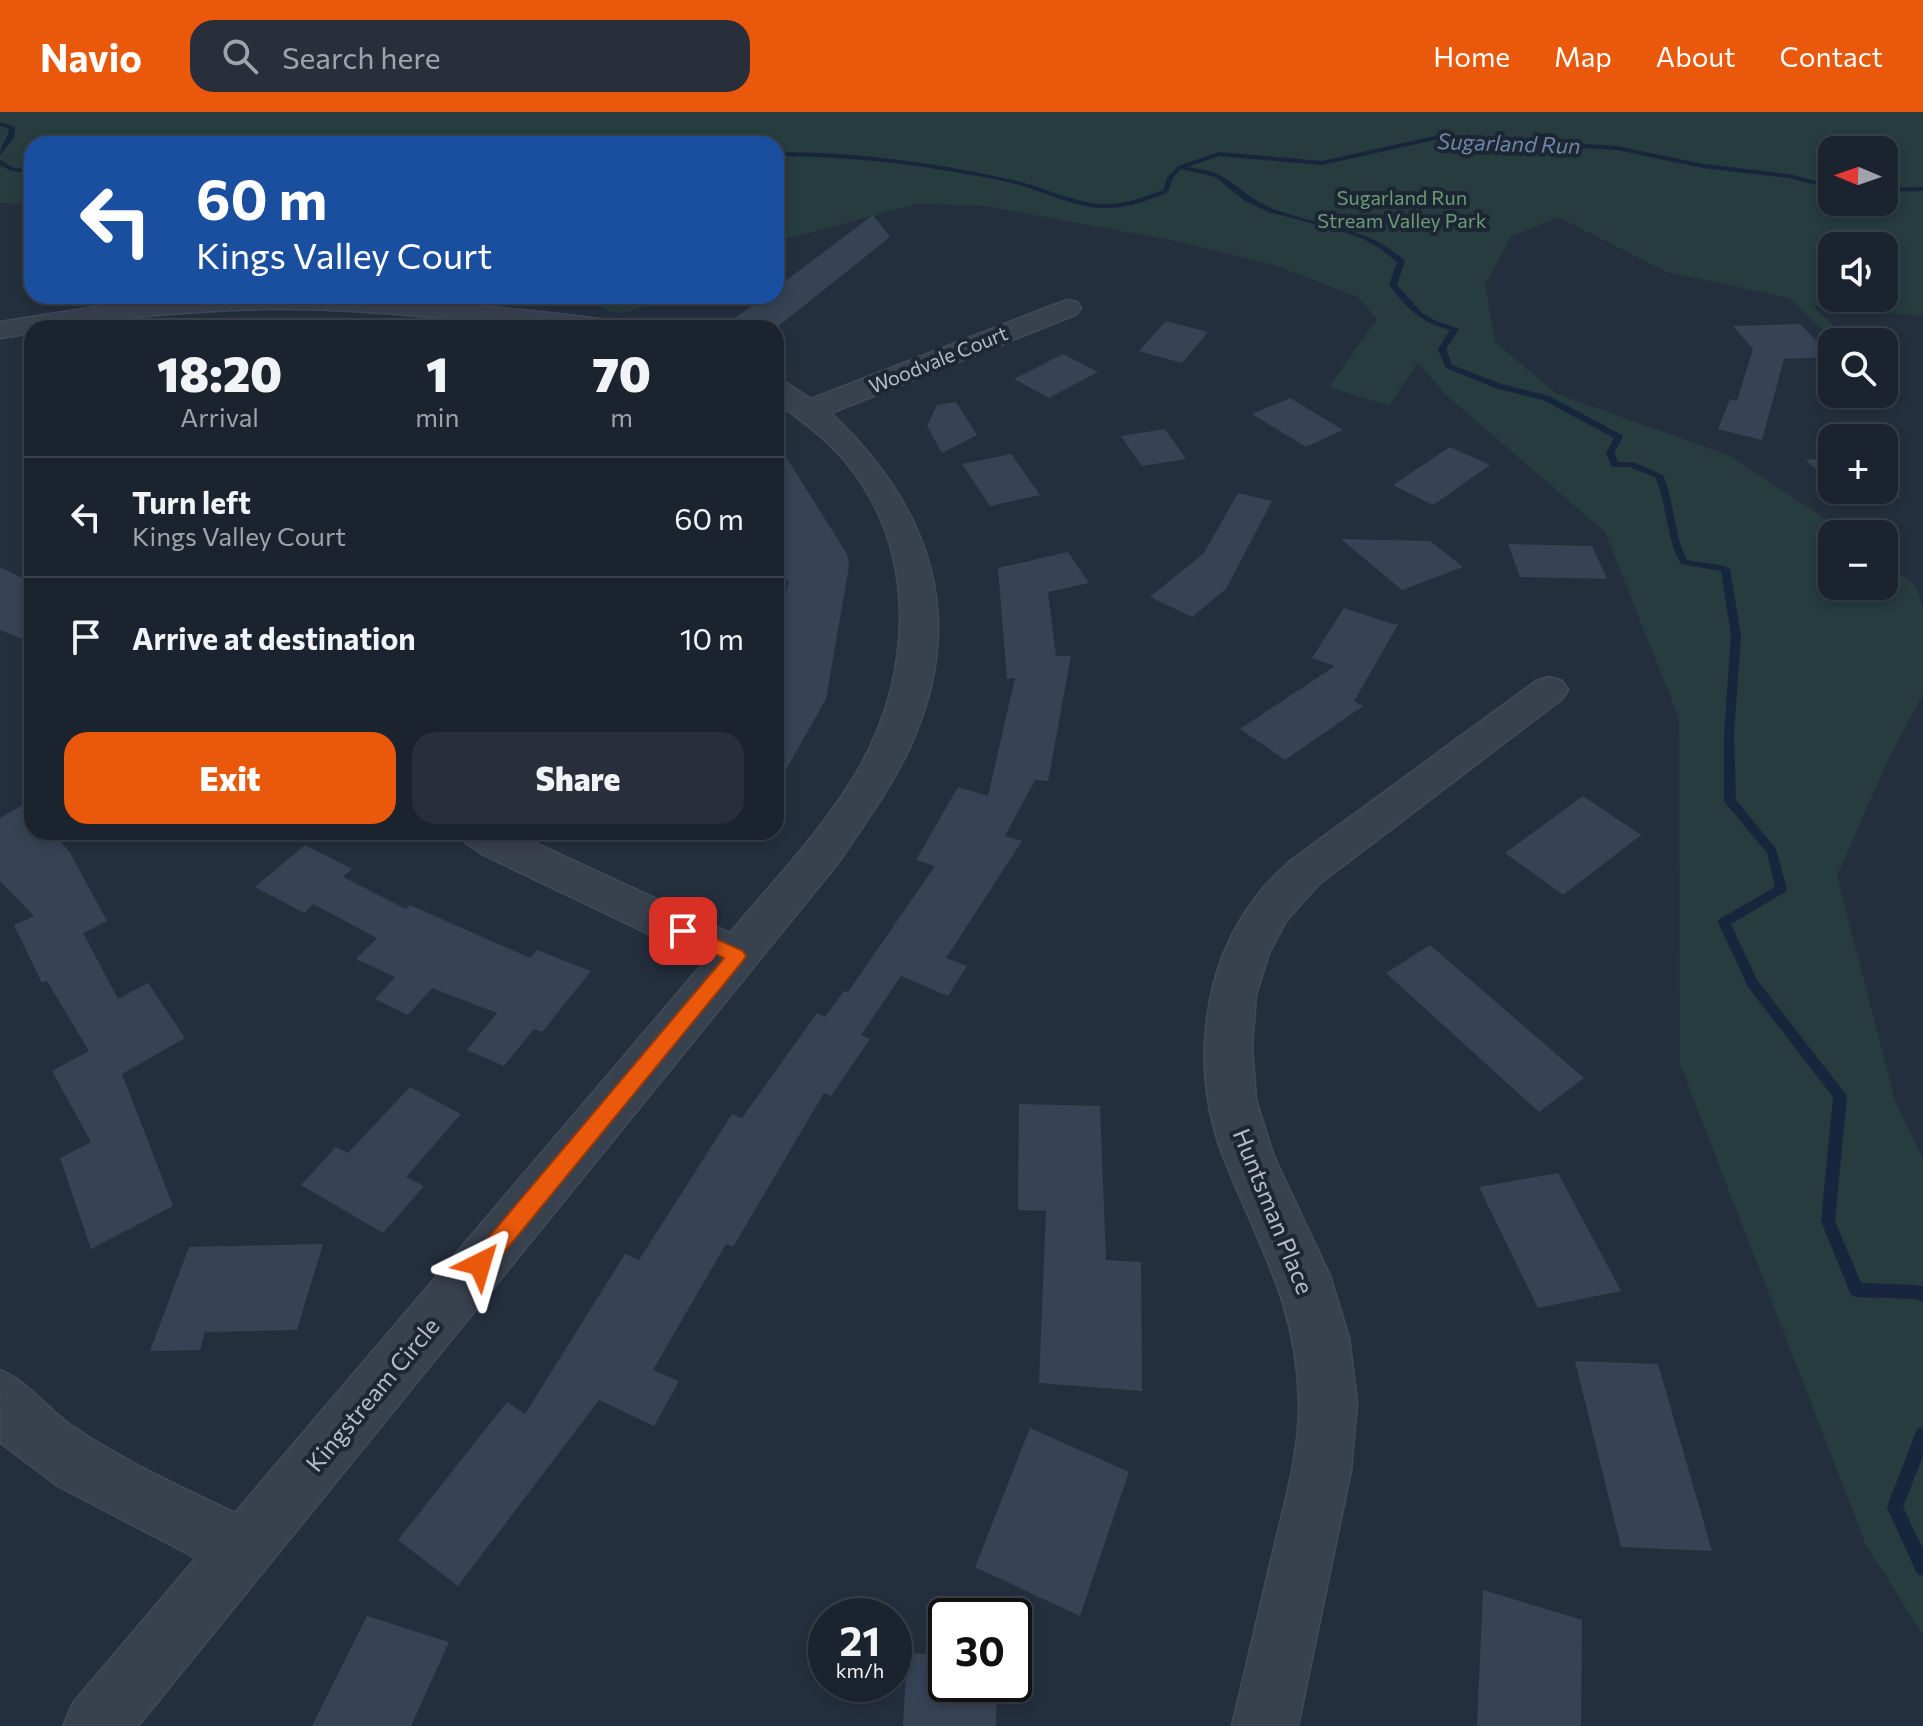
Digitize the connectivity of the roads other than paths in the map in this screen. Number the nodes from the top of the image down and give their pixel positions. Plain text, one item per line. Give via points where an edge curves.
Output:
1 (199, 304) edge
2 (339, 304) edge
3 (381, 306) junction
4 (1067, 308) dead end
5 (58, 320) edge
6 (369, 320) edge
7 (557, 320) edge
8 (24, 326) edge
9 (0, 330) edge
10 (792, 400) edge
11 (1549, 690) dead end
12 (493, 840) edge
13 (736, 956) junction
14 (0, 1399) edge
15 (243, 1549) junction
16 (96, 1726) edge
17 (1265, 1726) edge

1 - 5 street
2 - 3 street
3 - 6 street
3 - 7 street
4 - 10 street, Woodvale Court
8 - 9 street
10 - 13 street, Kingstream Circle via 845,441 895,509 910,545 920,597 920,636 897,731 870,786
11 - 17 street, Huntsman Place via 1304,873 1271,909 1247,951 1233,995 1228,1046 1232,1100 1249,1158 1303,1276 1321,1338 1328,1403 1322,1470
12 - 13 street
13 - 15 street, Kingstream Circle
14 - 15 street via 64,1457
15 - 16 street, Kingstream Circle

